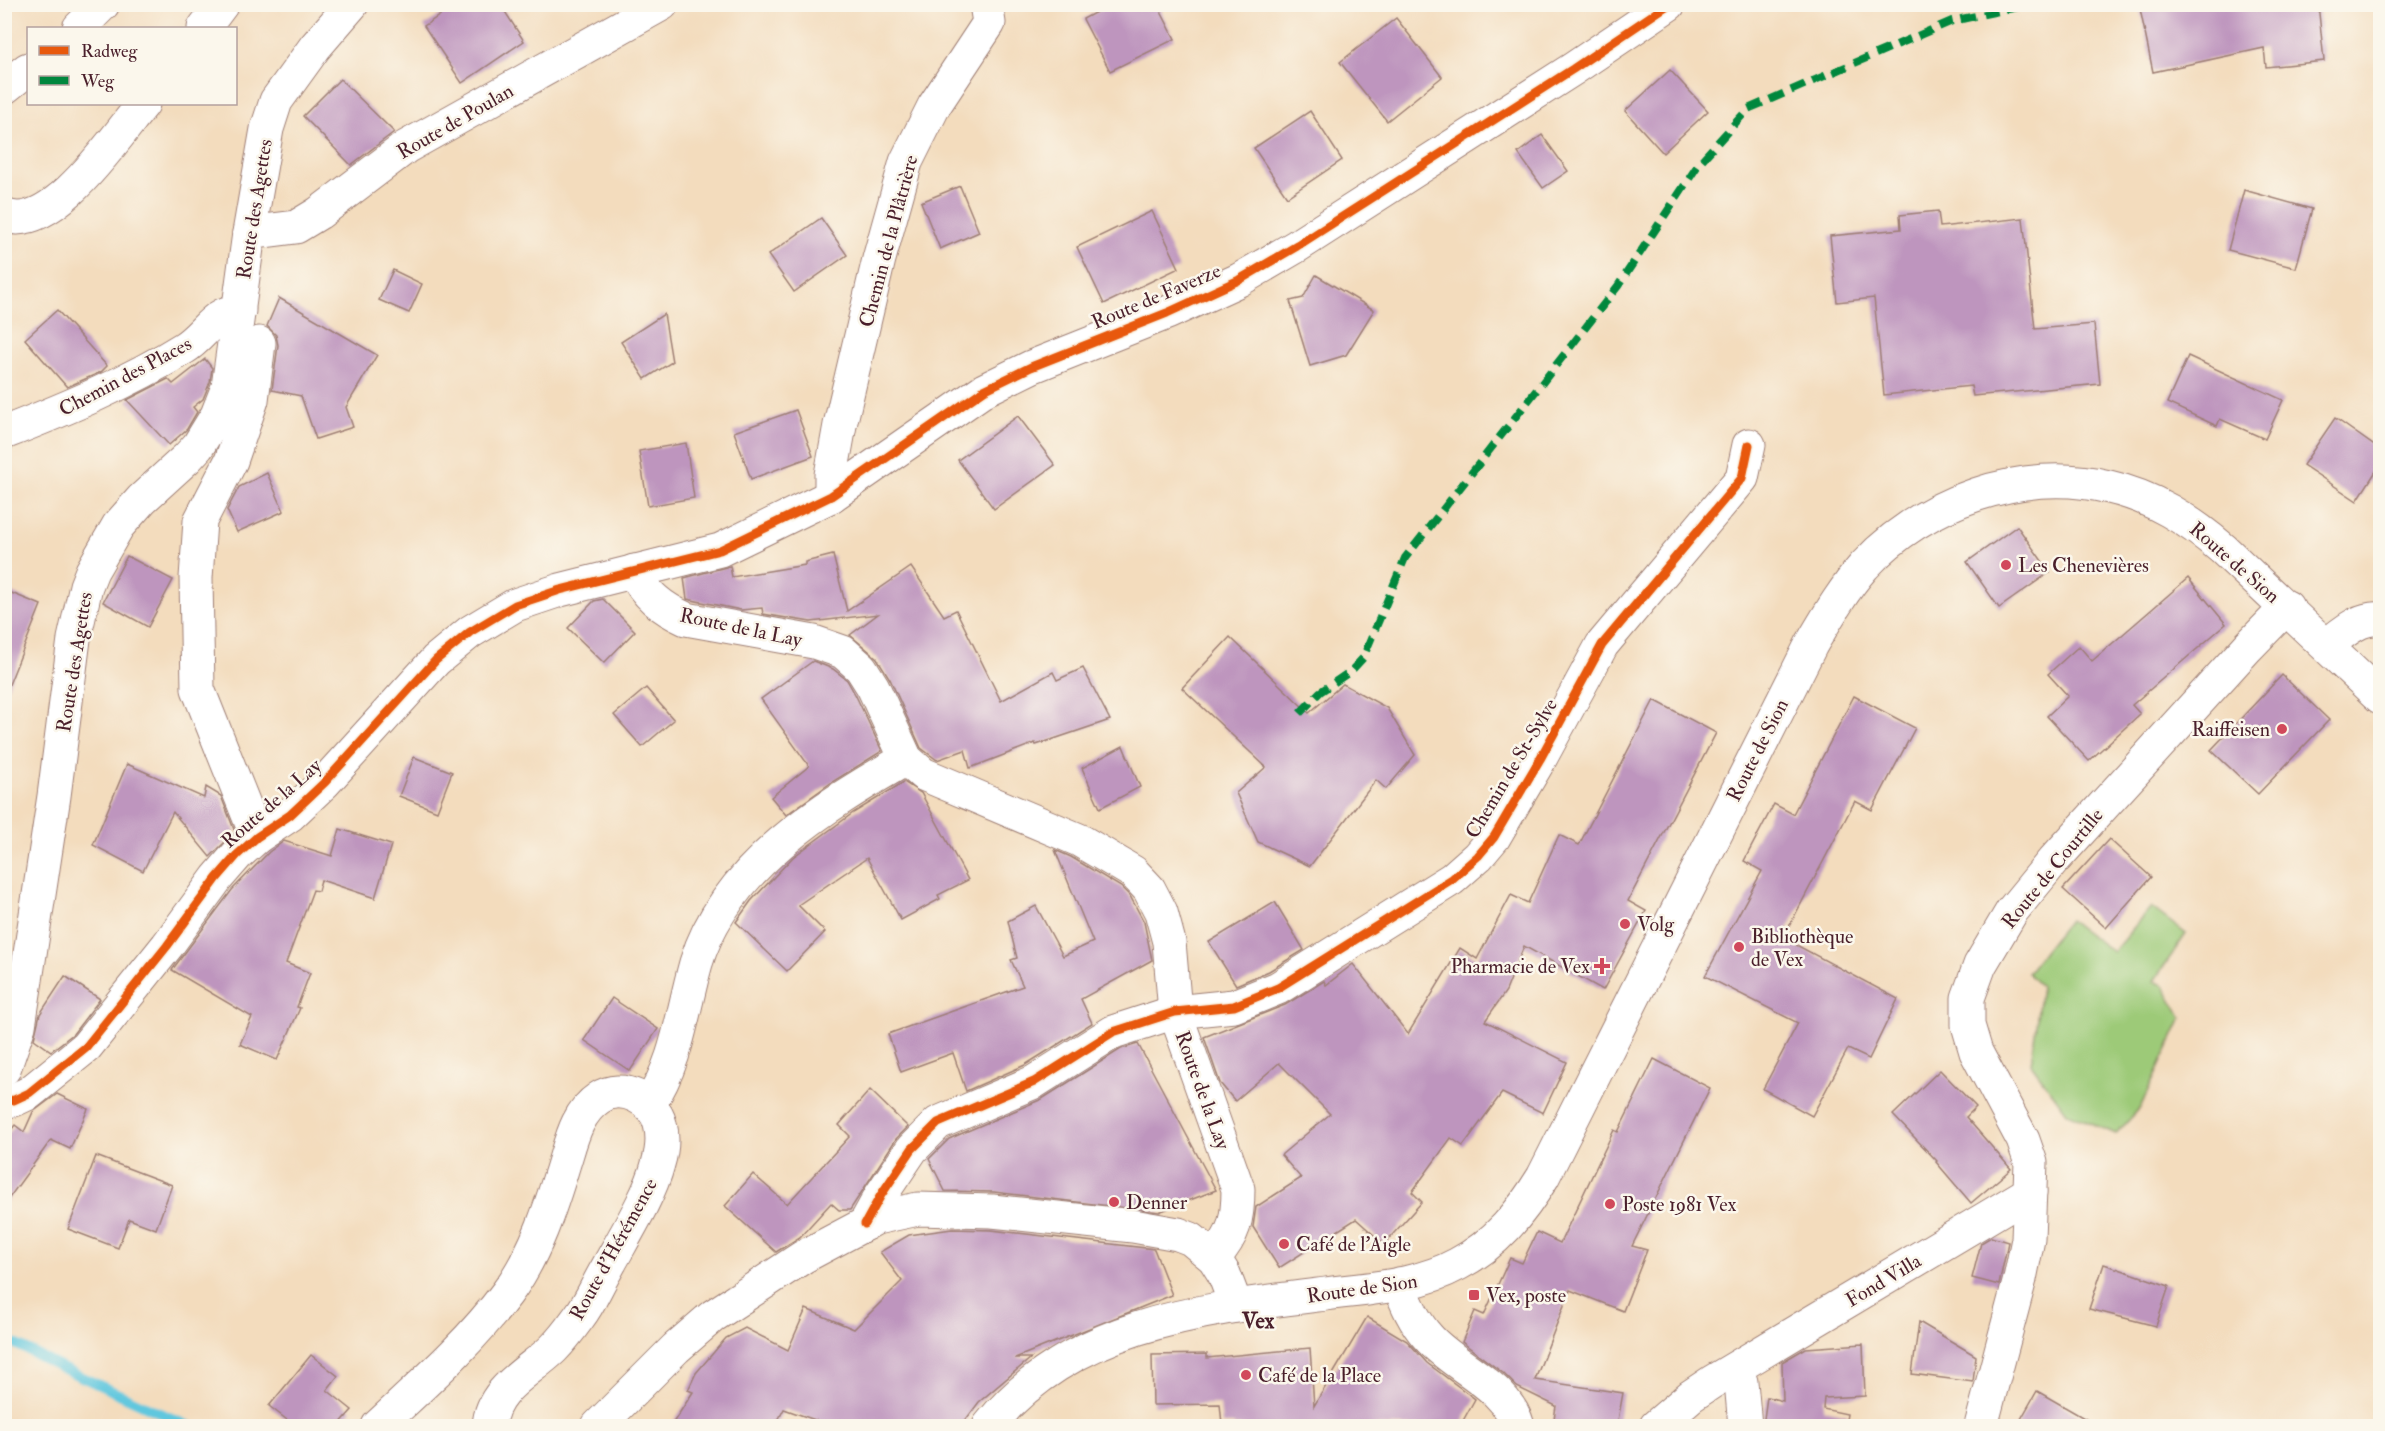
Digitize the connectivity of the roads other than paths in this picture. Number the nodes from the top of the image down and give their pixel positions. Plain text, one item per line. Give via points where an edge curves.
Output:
1 (103, 4) edge
2 (222, 4) edge
3 (352, 4) edge
4 (662, 4) edge
5 (986, 4) edge
6 (1669, 4) edge
7 (80, 27) edge
8 (205, 27) edge
9 (27, 70) edge
10 (4, 88) edge
11 (142, 105) edge
12 (8, 226) edge
13 (249, 233) junction
14 (239, 311) junction
15 (259, 343) dead end
16 (4, 433) edge
17 (1749, 445) dead end
18 (831, 496) junction
19 (634, 571) junction
20 (2287, 607) junction
21 (2380, 619) edge
22 (2326, 645) junction
23 (2380, 697) edge
24 (906, 759) junction
25 (257, 837) junction
26 (1175, 1012) junction
27 (4, 1069) edge
28 (4, 1101) edge
29 (649, 1104) junction
30 (2030, 1192) junction
31 (865, 1224) junction
32 (1214, 1258) junction
33 (1399, 1284) junction
34 (1236, 1306) junction
35 (1736, 1369) junction
36 (378, 1426) edge
37 (489, 1426) edge
38 (598, 1426) edge
39 (989, 1426) edge
40 (1518, 1426) edge
41 (1656, 1426) edge
42 (1745, 1426) edge
43 (1981, 1426) edge

1 - 7 street
2 - 8 street
3 - 13 street, Route des Agettes via 276,100 267,129
4 - 13 street, Route de Poulan via 406,147 296,227
5 - 18 street, Chemin de la Plâtrière via 989,23 934,106 906,162 840,425
6 - 18 street, Route de Faverze via 1297,246 1239,280 984,390
9 - 10 street
11 - 12 street via 61,199
13 - 14 street, Route des Agettes
14 - 16 street, Chemin des Places via 218,316 185,348 115,385
14 - 27 street, Route des Agettes via 228,387 217,414 198,446 118,526 86,586 74,639 19,1026
15 - 25 street via 252,400 231,461 200,521 196,578 198,689
17 - 26 street, Chemin de St-Sylve via 1742,478 1602,645 1540,759 1494,837 1478,856 1452,879 1278,988 1234,1006
18 - 19 street, Route de Faverze via 720,550
19 - 24 street, Route de la Lay via 655,601 686,619 814,642 851,657 873,687
19 - 25 street, Route de la Lay via 515,605 470,632 436,660 325,782 290,815
20 - 22 street, Route de Sion
20 - 30 street, Route de Courtille via 2053,861 2012,910 1980,965 1968,998 1968,1025 1976,1052 2024,1140 2031,1163
20 - 33 street, Route de Sion via 2180,516 2155,502 2107,486 2046,482 2001,488 1942,509 1894,539 1846,589 1811,645 1525,1206 1505,1230 1459,1264
21 - 22 street via 2358,622
22 - 23 street, Route de Sion
24 - 26 street, Route de la Lay via 942,784 1079,840 1133,872 1149,889 1161,912 1169,942
24 - 29 street via 869,779 785,839 731,896 707,934 673,1056
25 - 28 street, Route de la Lay via 217,878 86,1047 29,1093
26 - 31 street, Chemin de St-Sylve via 1113,1032 1034,1082 938,1123 912,1149
26 - 32 street, Route de la Lay via 1238,1189 1238,1210 1229,1240
29 - 36 street via 634,1094 610,1094 581,1116 551,1205 508,1291 467,1341
29 - 37 street, Route d'Hérémence via 660,1122 663,1143 657,1168 636,1214 581,1315 553,1348 506,1388 489,1415
30 - 35 street, Fond Villa
30 - 43 street, Route de Courtille via 2028,1239 2020,1280
31 - 32 street via 918,1209 992,1211 1178,1234 1191,1239
31 - 38 street via 803,1257 713,1316
32 - 34 street
33 - 34 street, Route de Sion
33 - 40 street via 1409,1309 1428,1337 1498,1394 1515,1413
34 - 39 street, Route de Sion via 1162,1320 1097,1343 1044,1372 1007,1404
35 - 41 street, Fond Villa via 1691,1396
35 - 42 street

